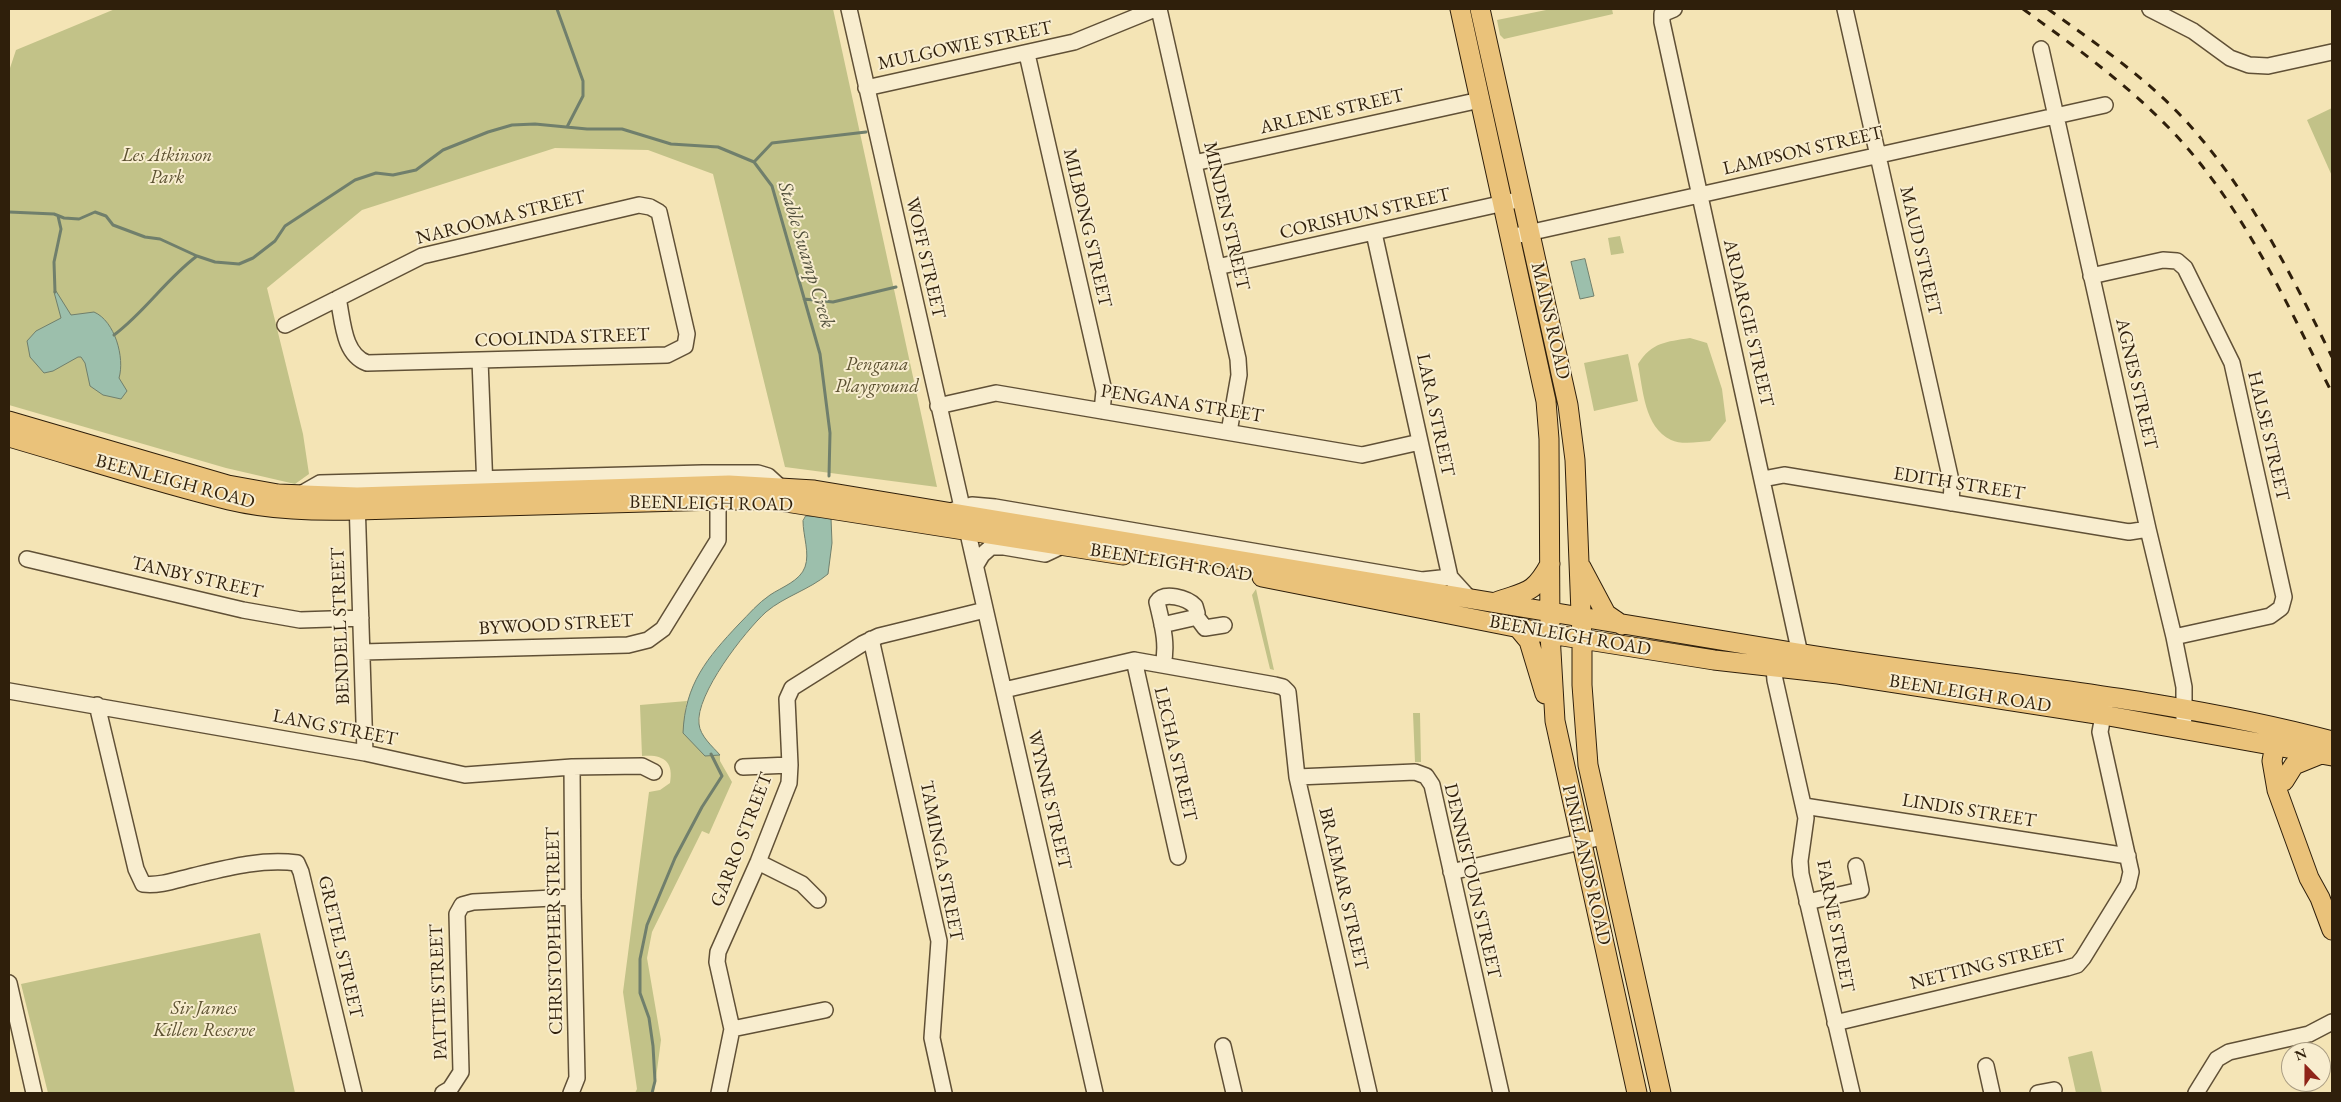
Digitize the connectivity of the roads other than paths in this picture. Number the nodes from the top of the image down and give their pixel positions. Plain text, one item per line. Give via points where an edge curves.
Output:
1 (849, 9) edge
2 (1155, 9) edge
3 (1160, 9) edge
4 (1460, 9) edge
5 (1480, 9) edge
6 (1845, 9) edge
7 (2150, 9) edge
8 (1666, 10) edge
9 (2042, 49) dead end
10 (2332, 52) edge
11 (1027, 54) junction
12 (866, 88) junction
13 (1480, 100) junction
14 (2105, 105) dead end
15 (2056, 116) junction
16 (1878, 155) junction
17 (1194, 163) junction
18 (1699, 195) junction
19 (1522, 199) junction
20 (1503, 204) junction
21 (650, 207) joint
22 (1530, 232) junction
23 (1374, 233) junction
24 (1510, 237) junction
25 (1217, 267) junction
26 (2091, 276) junction
27 (338, 298) junction
28 (285, 325) dead end
29 (480, 360) junction
30 (938, 406) junction
31 (1102, 411) junction
32 (9, 421) edge
33 (1229, 432) junction
34 (9, 437) edge
35 (1420, 442) junction
36 (1763, 479) junction
37 (485, 493) junction
38 (299, 495) junction
39 (718, 500) junction
40 (1951, 503) junction
41 (357, 504) junction
42 (961, 516) junction
43 (2148, 529) junction
44 (1064, 546) junction
45 (27, 559) dead end
46 (1578, 560) junction
47 (1551, 562) junction
48 (976, 565) junction
49 (1450, 577) junction
50 (1470, 599) junction
51 (1492, 603) junction
52 (985, 610) junction
53 (1550, 614) junction
54 (1196, 616) junction
55 (361, 618) junction
56 (1581, 619) junction
57 (1162, 625) junction
58 (1224, 625) dead end
59 (1622, 626) junction
60 (1519, 629) junction
61 (1550, 634) junction
62 (2174, 637) junction
63 (1582, 639) junction
64 (871, 640) junction
65 (1627, 646) junction
66 (362, 652) junction
67 (1800, 654) junction
68 (1773, 658) junction
69 (1134, 660) junction
70 (1163, 665) junction
71 (1582, 685) junction
72 (1004, 690) junction
73 (9, 691) edge
74 (97, 705) junction
75 (2105, 706) junction
76 (2184, 719) junction
77 (1555, 721) junction
78 (2248, 740) junction
79 (2280, 740) junction
80 (2328, 750) edge
81 (365, 753) junction
82 (790, 765) junction
83 (572, 767) junction
84 (743, 767) dead end
85 (654, 772) dead end
86 (1297, 776) junction
87 (2281, 786) junction
88 (1804, 806) junction
89 (1602, 837) junction
90 (1582, 841) junction
91 (2128, 856) junction
92 (1178, 857) dead end
93 (758, 862) junction
94 (1856, 866) dead end
95 (1451, 872) junction
96 (573, 897) junction
97 (818, 900) dead end
98 (1807, 902) junction
99 (2332, 930) edge
100 (9, 983) edge
101 (825, 1010) dead end
102 (2332, 1022) edge
103 (1835, 1023) junction
104 (732, 1029) junction
105 (15, 1036) edge
106 (1223, 1046) dead end
107 (1986, 1066) dead end
108 (2054, 1090) dead end
109 (34, 1093) edge
110 (354, 1093) edge
111 (443, 1093) edge
112 (571, 1093) edge
113 (719, 1093) edge
114 (944, 1093) edge
115 (1095, 1093) edge
116 (1234, 1093) edge
117 (1369, 1093) edge
118 (1501, 1093) edge
119 (1637, 1093) edge
120 (1661, 1093) edge
121 (1852, 1093) edge
122 (1992, 1093) edge
123 (2038, 1093) edge
124 (2196, 1093) edge

1 - 12 street, WOFF STREET
2 - 11 street, MULGOWIE STREET via 1094,36
3 - 17 street, MINDEN STREET
4 - 13 main road, MAINS ROAD
5 - 19 main road, MAINS ROAD
6 - 16 street, MAUD STREET
7 - 10 street via 2193,30 2230,58 2249,65 2268,66
8 - 18 street, ARDARGIE STREET via 1662,22
9 - 15 street, AGNES STREET
11 - 12 street, MULGOWIE STREET
11 - 31 street, MILBONG STREET via 1104,391
12 - 30 street, WOFF STREET
13 - 17 street, ARLENE STREET
13 - 20 main road, MAINS ROAD
14 - 15 street, LAMPSON STREET
15 - 16 street, LAMPSON STREET
15 - 26 street, AGNES STREET
16 - 18 street, LAMPSON STREET
16 - 40 street, MAUD STREET via 1952,485
17 - 25 street, MINDEN STREET
18 - 22 street, LAMPSON STREET
18 - 36 street, ARDARGIE STREET
19 - 20 street, CORISHUN STREET
19 - 22 main road, MAINS ROAD
20 - 23 street, CORISHUN STREET
20 - 24 main road, MAINS ROAD
21 - 27 street, NAROOMA STREET via 639,205 422,256
21 - 29 street, COOLINDA STREET via 659,212 687,334 685,346 667,355
22 - 24 street, LAMPSON STREET
22 - 46 main road, MAINS ROAD via 1568,405 1575,460
23 - 25 street, CORISHUN STREET
23 - 35 street, LARA STREET
24 - 47 main road, MAINS ROAD via 1543,384 1548,422
25 - 33 street, MINDEN STREET via 1238,359 1239,375
26 - 43 street, AGNES STREET
26 - 62 street, HALSE STREET via 2163,260 2177,261 2185,268 2232,363 2284,597 2281,608 2270,616
27 - 28 street, NAROOMA STREET
27 - 29 street, COOLINDA STREET via 350,350 367,363
29 - 37 street
30 - 31 street, PENGANA STREET via 996,393
30 - 42 street, WOFF STREET
31 - 33 street, PENGANA STREET
32 - 38 main road, BEENLEIGH ROAD via 228,485
33 - 35 street, PENGANA STREET via 1362,454
34 - 41 main road, BEENLEIGH ROAD via 230,500 313,511
35 - 49 street, LARA STREET
36 - 40 street, EDITH STREET via 1784,475
36 - 67 street, ARDARGIE STREET
37 - 38 street, BEENLEIGH ROAD via 320,482
37 - 39 main road, BEENLEIGH ROAD
37 - 41 main road, BEENLEIGH ROAD
37 - 42 main road, BEENLEIGH ROAD via 779,486
38 - 41 main road, BEENLEIGH ROAD
39 - 42 main road, BEENLEIGH ROAD via 773,500
39 - 66 street, BYWOOD STREET via 718,540 663,629 648,640 628,646
40 - 43 street, EDITH STREET via 2129,532
41 - 55 street, BENDELL STREET
42 - 44 main road, BEENLEIGH ROAD
42 - 48 street, WYNNE STREET
42 - 49 street, BEENLEIGH ROAD via 972,505 995,506 1422,580
42 - 50 main road, BEENLEIGH ROAD
43 - 62 street, AGNES STREET
44 - 48 street via 1045,554 1004,546 991,547
44 - 60 main road, BEENLEIGH ROAD via 1249,575
45 - 55 street, TANBY STREET via 243,610 300,620
46 - 56 main road, MAINS ROAD
46 - 59 main road via 1606,614
47 - 51 main road via 1539,584 1522,594
47 - 53 main road, MAINS ROAD
48 - 52 street, WYNNE STREET
49 - 50 street, LARA STREET
50 - 51 main road, BEENLEIGH ROAD
51 - 53 main road, BEENLEIGH ROAD
52 - 64 street, GARRO STREET
52 - 72 street, WYNNE STREET
53 - 56 main road, BEENLEIGH ROAD
53 - 61 main road, MAINS ROAD
54 - 57 street
54 - 57 street via 1192,602 1171,596 1161,597 1157,602
54 - 58 street via 1205,628
55 - 66 street, BENDELL STREET
56 - 59 main road, BEENLEIGH ROAD
56 - 63 main road, MAINS ROAD
57 - 70 street via 1166,650
59 - 68 main road, BEENLEIGH ROAD
60 - 61 main road, BEENLEIGH ROAD
60 - 77 main road via 1529,641
61 - 63 main road, BEENLEIGH ROAD
61 - 77 main road, PINELANDS ROAD
62 - 76 street, AGNES STREET via 2184,687
63 - 65 main road, BEENLEIGH ROAD
63 - 71 main road, PINELANDS ROAD
64 - 82 street, GARRO STREET via 792,688 787,699
64 - 114 street, TAMINGA STREET via 939,941 932,1038
65 - 68 main road, BEENLEIGH ROAD
65 - 71 main road via 1607,650 1591,660
66 - 81 street, BENDELL STREET
67 - 68 main road, BEENLEIGH ROAD
67 - 75 main road, BEENLEIGH ROAD
68 - 75 main road, BEENLEIGH ROAD via 1838,674
68 - 88 street, FARNE STREET
69 - 70 street
69 - 72 street
69 - 92 street, LECHA STREET
70 - 86 street, BRAEMAR STREET via 1283,687 1288,692
71 - 89 main road, PINELANDS ROAD via 1588,766
72 - 115 street, WYNNE STREET
73 - 74 street, LANG STREET
74 - 81 street, LANG STREET
74 - 110 street, GRETEL STREET via 136,869 143,884 155,885 278,860 297,863 302,872
75 - 76 main road, BEENLEIGH ROAD
75 - 91 street, NETTING STREET via 2100,732
76 - 78 main road, BEENLEIGH ROAD
76 - 79 main road, BEENLEIGH ROAD
77 - 90 main road, PINELANDS ROAD
78 - 79 main road, BEENLEIGH ROAD
78 - 87 main road via 2258,748 2270,779
79 - 80 main road, BEENLEIGH ROAD
79 - 87 main road via 2273,767
80 - 87 main road via 2294,765
81 - 83 street, LANG STREET via 465,775
82 - 84 street
82 - 93 street, GARRO STREET via 789,783
83 - 85 street, LANG STREET via 642,766
83 - 96 street, CHRISTOPHER STREET
86 - 95 street, DENNISTOUN STREET via 1416,772 1426,776 1432,785
86 - 117 street, BRAEMAR STREET
87 - 99 main road via 2309,878
88 - 91 street, LINDIS STREET
88 - 98 street, FARNE STREET via 1806,818 1800,861
89 - 90 street
89 - 120 main road, PINELANDS ROAD
90 - 95 street
90 - 119 main road, PINELANDS ROAD
91 - 103 street, NETTING STREET via 2131,872 2128,885 2077,965
93 - 97 street via 802,884
93 - 104 street, GARRO STREET via 718,952 717,962
94 - 98 street via 1861,890
95 - 118 street, DENNISTOUN STREET
96 - 111 street, PATTIE STREET via 462,905 457,914 461,1072 450,1089
96 - 112 street, CHRISTOPHER STREET via 578,1078
98 - 103 street, FARNE STREET
100 - 105 street
101 - 104 street
102 - 124 street via 2309,1034 2228,1052 2217,1059
103 - 121 street, FARNE STREET
104 - 113 street, GARRO STREET
105 - 109 street
106 - 116 street
107 - 122 street
108 - 123 street

